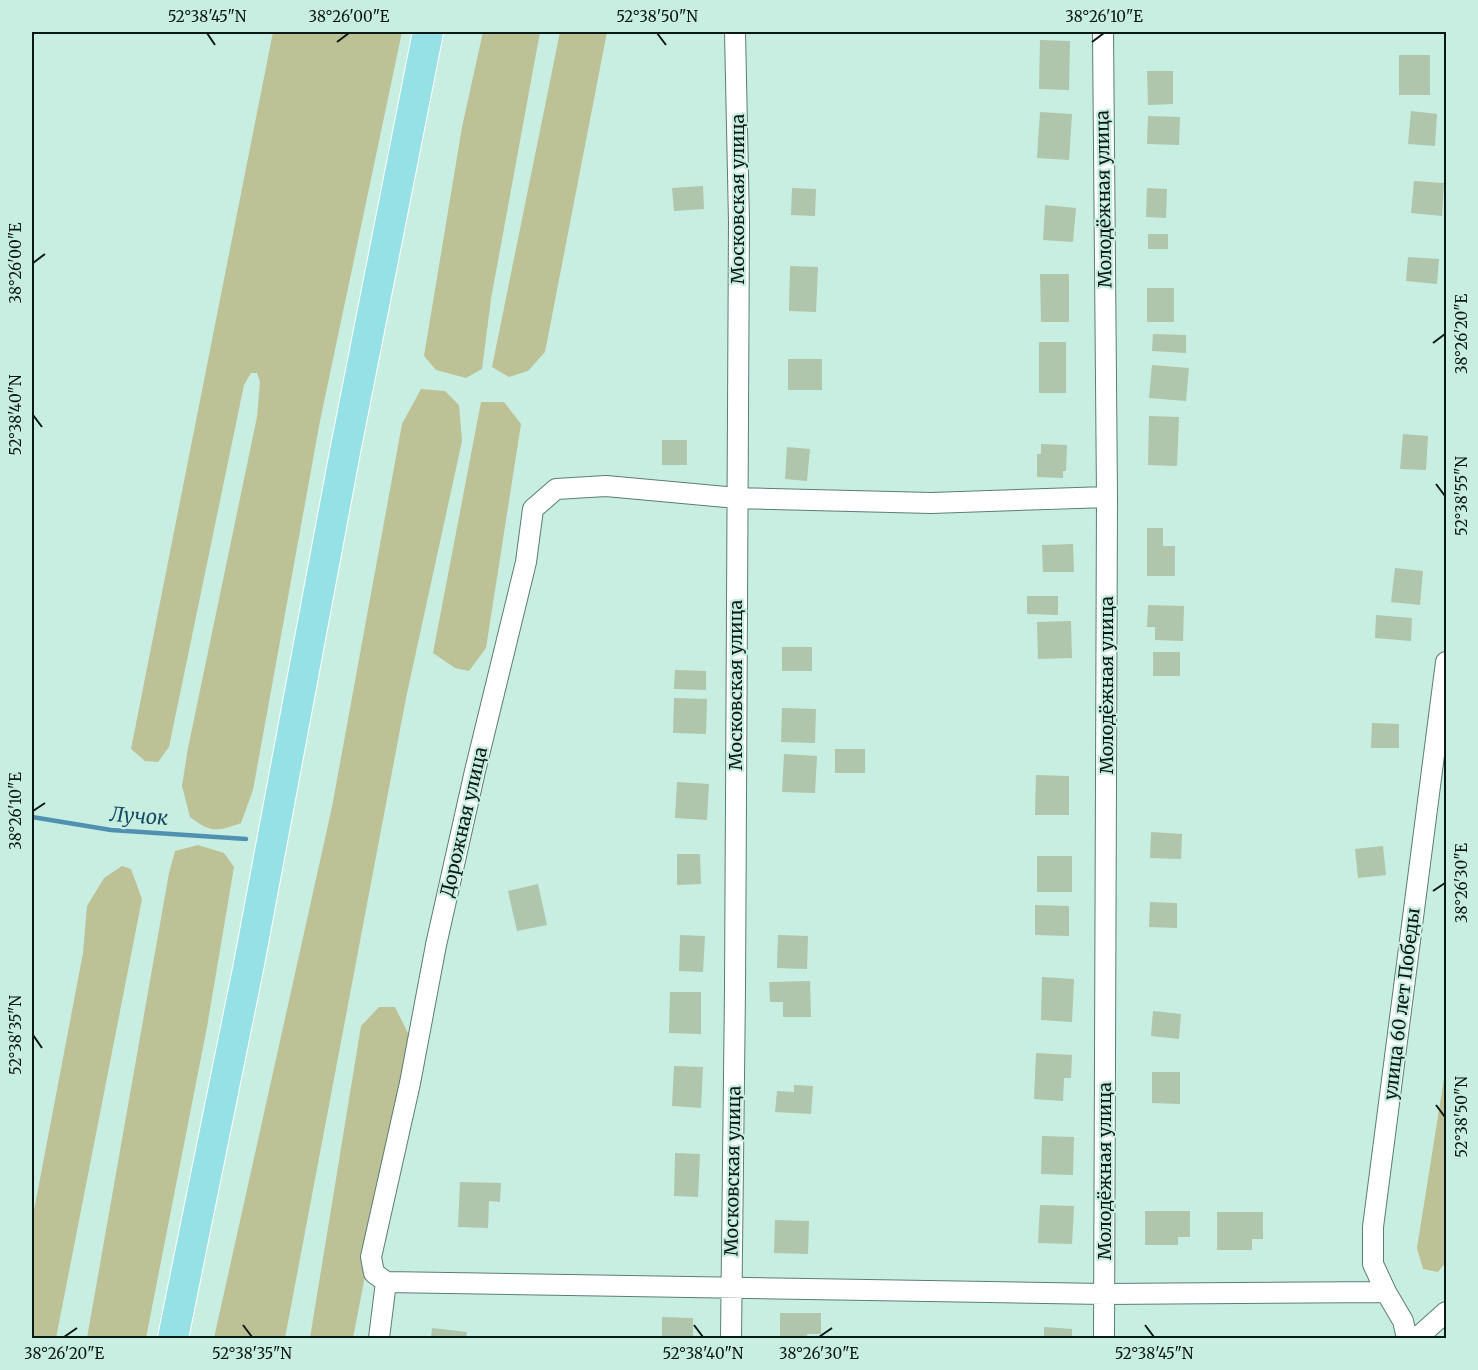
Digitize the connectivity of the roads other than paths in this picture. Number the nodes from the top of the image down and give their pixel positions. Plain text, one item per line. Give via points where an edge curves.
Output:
1 (428, 32) edge
2 (735, 32) edge
3 (1103, 32) edge
4 (1107, 497) junction
5 (737, 498) junction
6 (1446, 662) edge
7 (1441, 746) edge
8 (386, 1282) junction
9 (732, 1287) junction
10 (1386, 1292) junction
11 (1104, 1294) junction
12 (1446, 1312) edge
13 (173, 1338) edge
14 (379, 1338) edge
15 (730, 1338) edge
16 (1104, 1338) edge
17 (1407, 1338) edge
18 (1417, 1338) edge

1 - 13 main road
2 - 5 street, Московская улица
3 - 4 street, Молодёжная улица
4 - 5 street, Дорожная улица via 930,503
4 - 11 street, Молодёжная улица
5 - 8 street, Дорожная улица via 606,486 556,489 533,509 526,562 469,794 371,1257 374,1273
5 - 9 street, Московская улица
6 - 7 street, улица 60 лет Победы
7 - 10 street, улица 60 лет Победы via 1373,1227 1373,1264
8 - 9 street
8 - 14 street
9 - 11 street
9 - 15 street, Московская улица
10 - 11 street
10 - 17 street, улица 60 лет Победы via 1403,1321
11 - 16 street, Молодёжная улица
12 - 18 street

